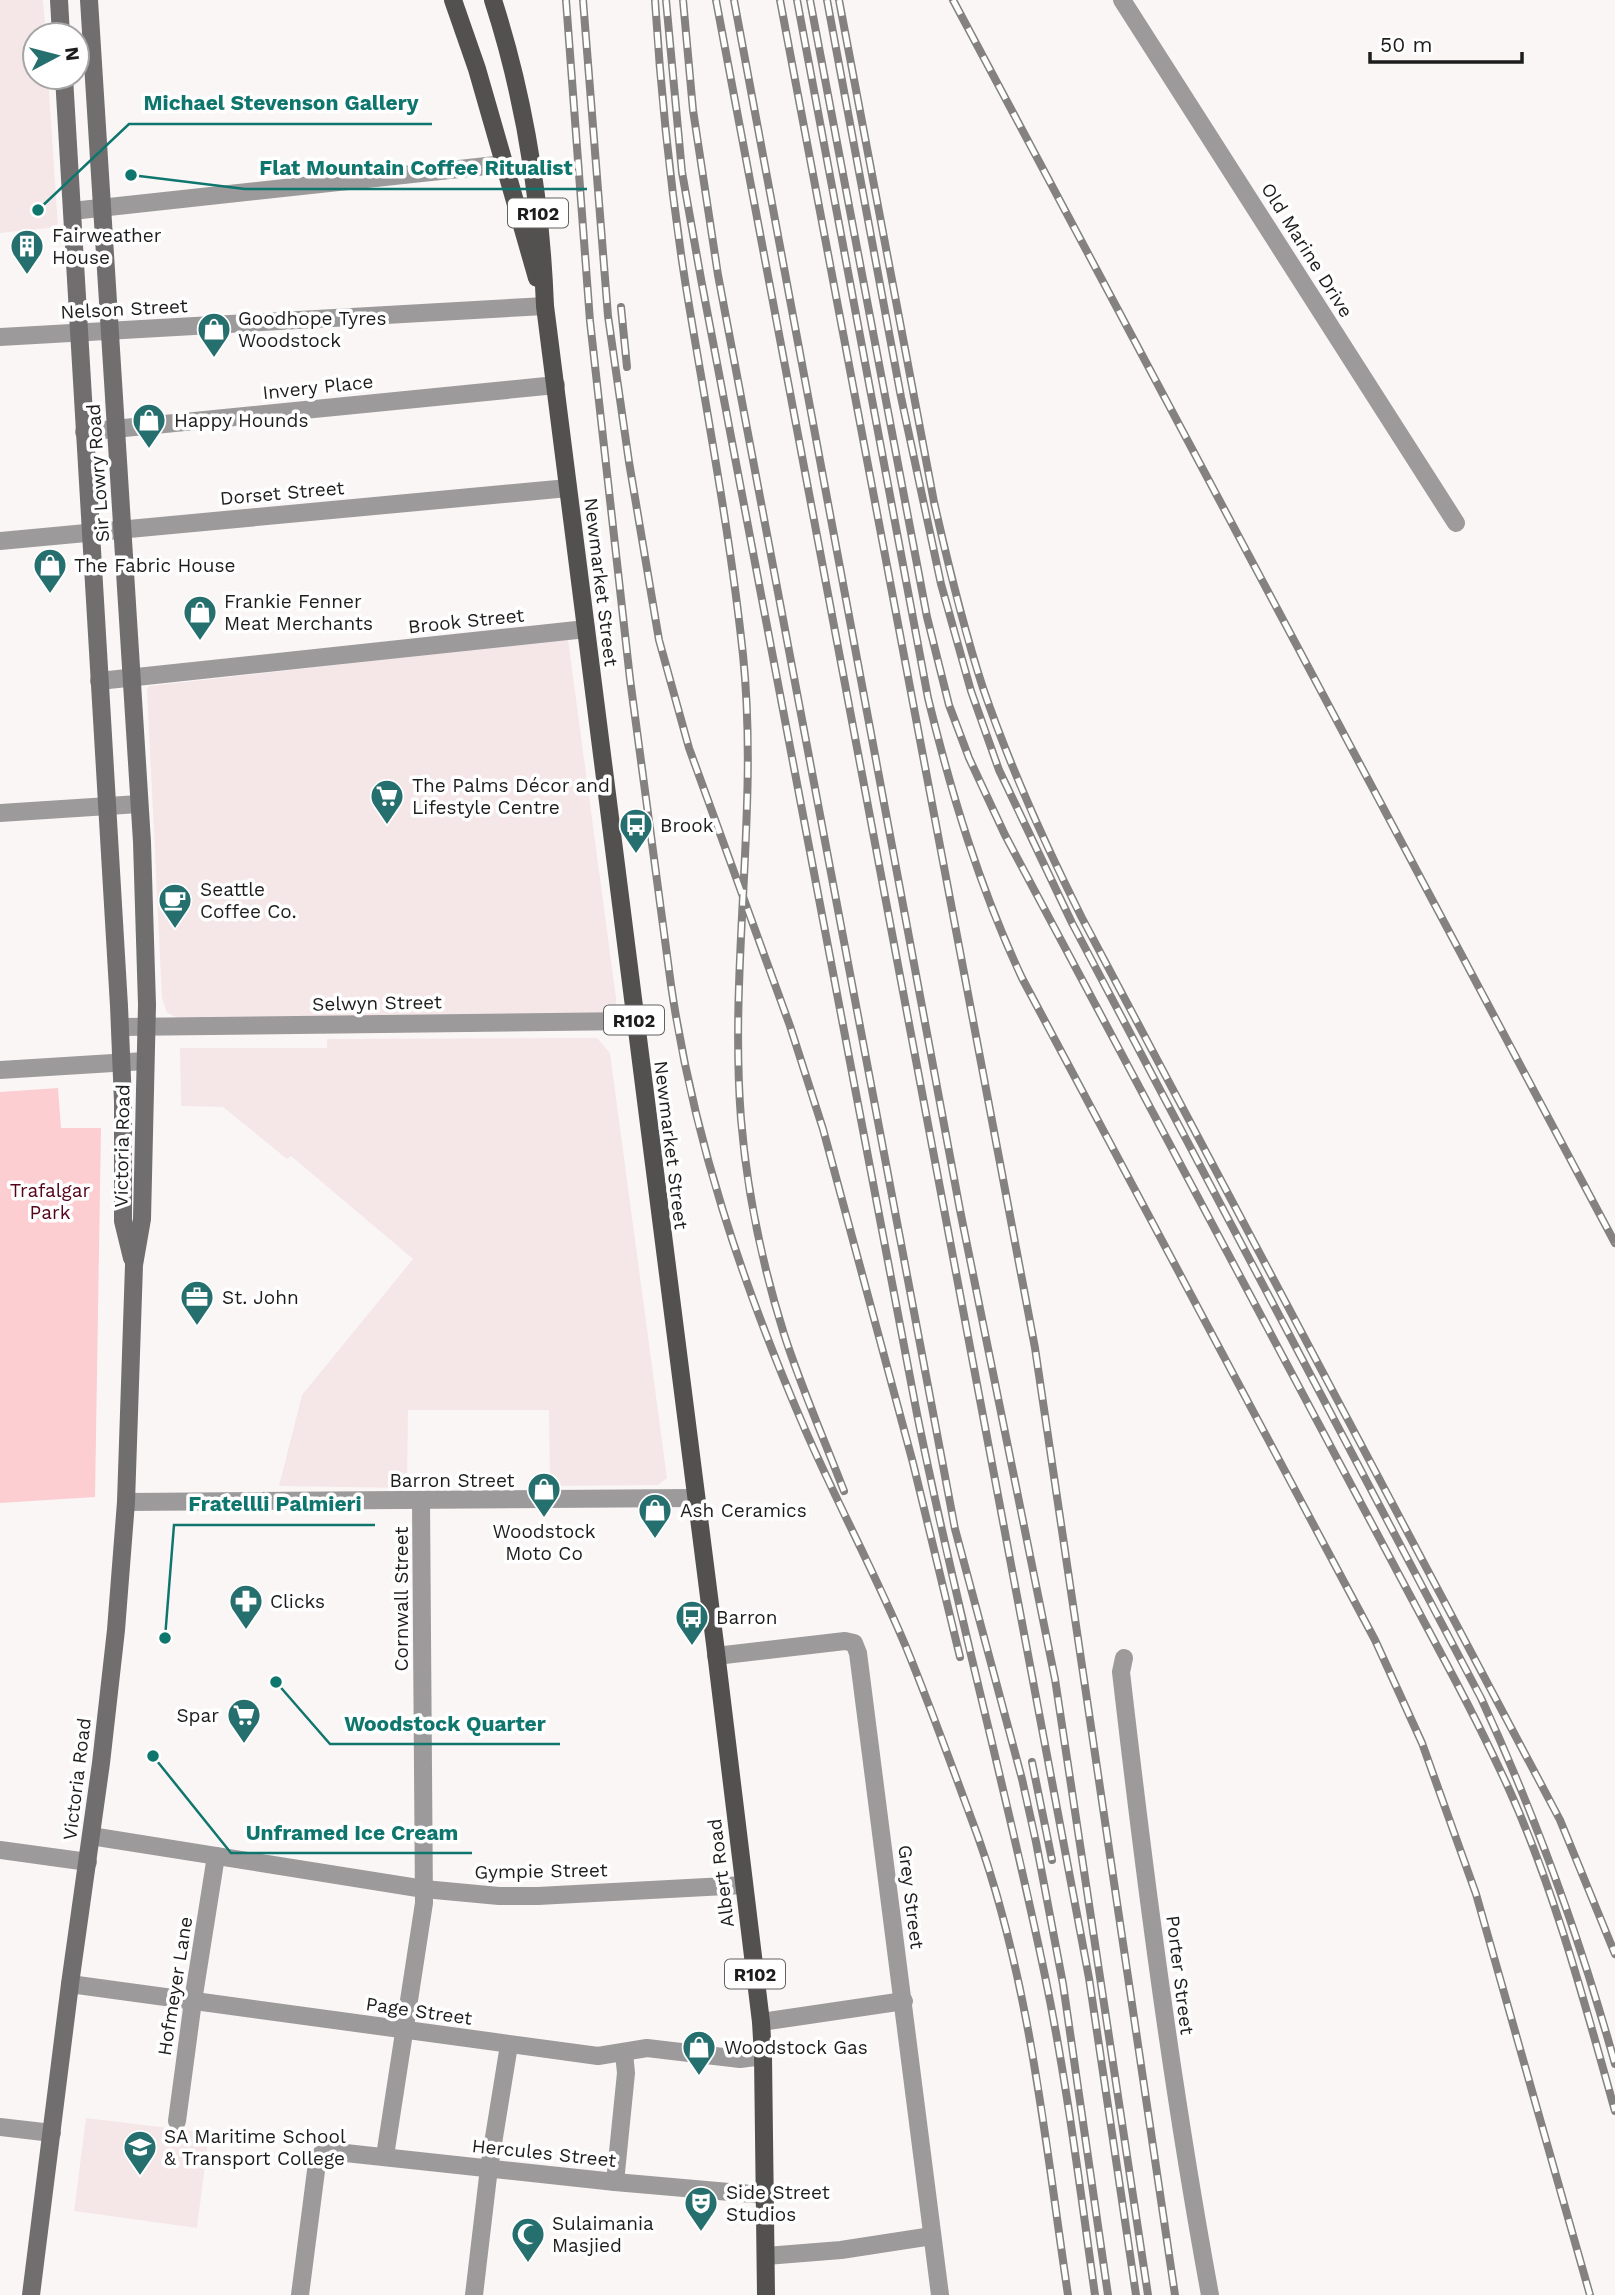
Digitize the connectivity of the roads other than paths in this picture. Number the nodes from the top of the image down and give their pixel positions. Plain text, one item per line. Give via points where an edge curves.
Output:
1 (59, 0) edge
2 (89, 0) edge
3 (453, 0) edge
4 (493, 0) edge
5 (1122, 0) edge
6 (60, 21) edge
7 (65, 91) edge
8 (505, 164) junction
9 (102, 208) junction
10 (72, 211) junction
11 (545, 306) junction
12 (110, 330) junction
13 (78, 332) junction
14 (0, 337) edge
15 (555, 385) junction
16 (116, 428) junction
17 (85, 432) junction
18 (568, 488) junction
19 (1456, 523) dead end
20 (122, 528) junction
21 (91, 532) junction
22 (0, 541) edge
23 (586, 629) junction
24 (131, 678) junction
25 (99, 681) junction
26 (139, 804) junction
27 (107, 806) junction
28 (0, 813) edge
29 (634, 1021) junction
30 (120, 1027) junction
31 (147, 1027) junction
32 (145, 1060) junction
33 (121, 1062) junction
34 (0, 1070) edge
35 (134, 1265) junction
36 (695, 1498) junction
37 (421, 1501) junction
38 (126, 1502) junction
39 (716, 1656) junction
40 (1124, 1658) dead end
41 (91, 1836) junction
42 (0, 1850) edge
43 (216, 1856) junction
44 (88, 1862) junction
45 (744, 1885) junction
46 (424, 1889) junction
47 (70, 1984) junction
48 (192, 2001) junction
49 (904, 2001) junction
50 (761, 2022) junction
51 (405, 2031) junction
52 (509, 2045) junction
53 (624, 2053) junction
54 (763, 2056) junction
55 (177, 2122) dead end
56 (0, 2127) edge
57 (52, 2133) junction
58 (385, 2156) junction
59 (489, 2168) junction
60 (615, 2182) junction
61 (765, 2195) junction
62 (932, 2236) junction
63 (766, 2256) junction
64 (31, 2295) edge
65 (300, 2295) edge
66 (474, 2295) edge
67 (766, 2295) edge
68 (940, 2295) edge
69 (1210, 2295) edge

1 - 6 main road
2 - 9 main road, Sir Lowry Road
3 - 8 main road, Newmarket Street / R102
4 - 11 main road, Newmarket Street / R102 via 530,144
5 - 19 street, Old Marine Drive
7 - 10 main road, Sir Lowry Road
8 - 9 street
8 - 11 main road, Newmarket Street / R102
9 - 10 street
9 - 12 main road, Sir Lowry Road
10 - 13 main road, Sir Lowry Road
11 - 12 street, Nelson Street
11 - 15 main road, Newmarket Street / R102
12 - 13 street, Nelson Street
12 - 16 main road, Sir Lowry Road
13 - 14 street, Nelson Street
13 - 17 main road, Sir Lowry Road
15 - 16 street, Invery Place
15 - 18 main road, Newmarket Street / R102
16 - 17 street, Invery Place
16 - 20 main road, Sir Lowry Road
17 - 21 main road, Sir Lowry Road
18 - 20 street, Dorset Street
18 - 23 main road, Newmarket Street / R102
20 - 21 street, Dorset Street
20 - 24 main road, Sir Lowry Road
21 - 22 street, Dorset Street
21 - 25 main road, Sir Lowry Road
23 - 24 street, Brook Street
23 - 29 main road, Newmarket Street / R102
24 - 25 street, Brook Street
24 - 26 main road, Sir Lowry Road
25 - 27 main road, Sir Lowry Road
26 - 27 street
26 - 31 main road, Sir Lowry Road
27 - 28 street
27 - 30 main road, Sir Lowry Road
29 - 31 street, Selwyn Street
29 - 36 main road, Newmarket Street / R102
30 - 31 street, Selwyn Street
30 - 33 main road, Sir Lowry Road
31 - 32 main road, Victoria Road
32 - 33 street
32 - 35 main road, Victoria Road via 142,1219
33 - 34 street
33 - 35 main road, Victoria Road via 123,1220
35 - 38 main road, Victoria Road
36 - 37 street, Barron Street
36 - 39 main road, Newmarket Street / R102
37 - 38 street, Barron Street
37 - 46 street, Cornwall Street
38 - 41 main road, Victoria Road
39 - 45 main road, Albert Road / R102
39 - 49 street, Grey Street via 853,1643 858,1653
40 - 69 street, Porter Street via 1121,1672 1164,2019
41 - 43 street, Gympie Street
41 - 44 main road, Victoria Road
42 - 44 street
43 - 46 street, Gympie Street
43 - 48 street, Hofmeyer Lane
44 - 47 main road, Victoria Road
45 - 46 street, Gympie Street via 538,1896
45 - 50 main road, Albert Road / R102
46 - 51 street, Cornwall Street
47 - 48 street, Page Street
47 - 57 main road, Victoria Road
48 - 51 street, Page Street
48 - 55 street, Hofmeyer Lane
49 - 50 street
49 - 62 street, Grey Street
50 - 54 main road, Albert Road / R102
51 - 52 street, Page Street
51 - 58 street, Cornwall Street
52 - 53 street, Page Street via 598,2056
52 - 59 street
53 - 54 street, Page Street via 647,2048 740,2059
53 - 60 street
54 - 61 main road, Albert Road / R102
56 - 57 street
57 - 64 main road, Victoria Road
58 - 59 street, Hercules Street
58 - 65 street, Hercules Street via 331,2150 320,2155
59 - 60 street, Hercules Street
59 - 66 street
60 - 61 street, Hercules Street
61 - 63 main road, Albert Road / R102
62 - 63 street
62 - 68 street, Grey Street
63 - 67 main road, Albert Road / R102

